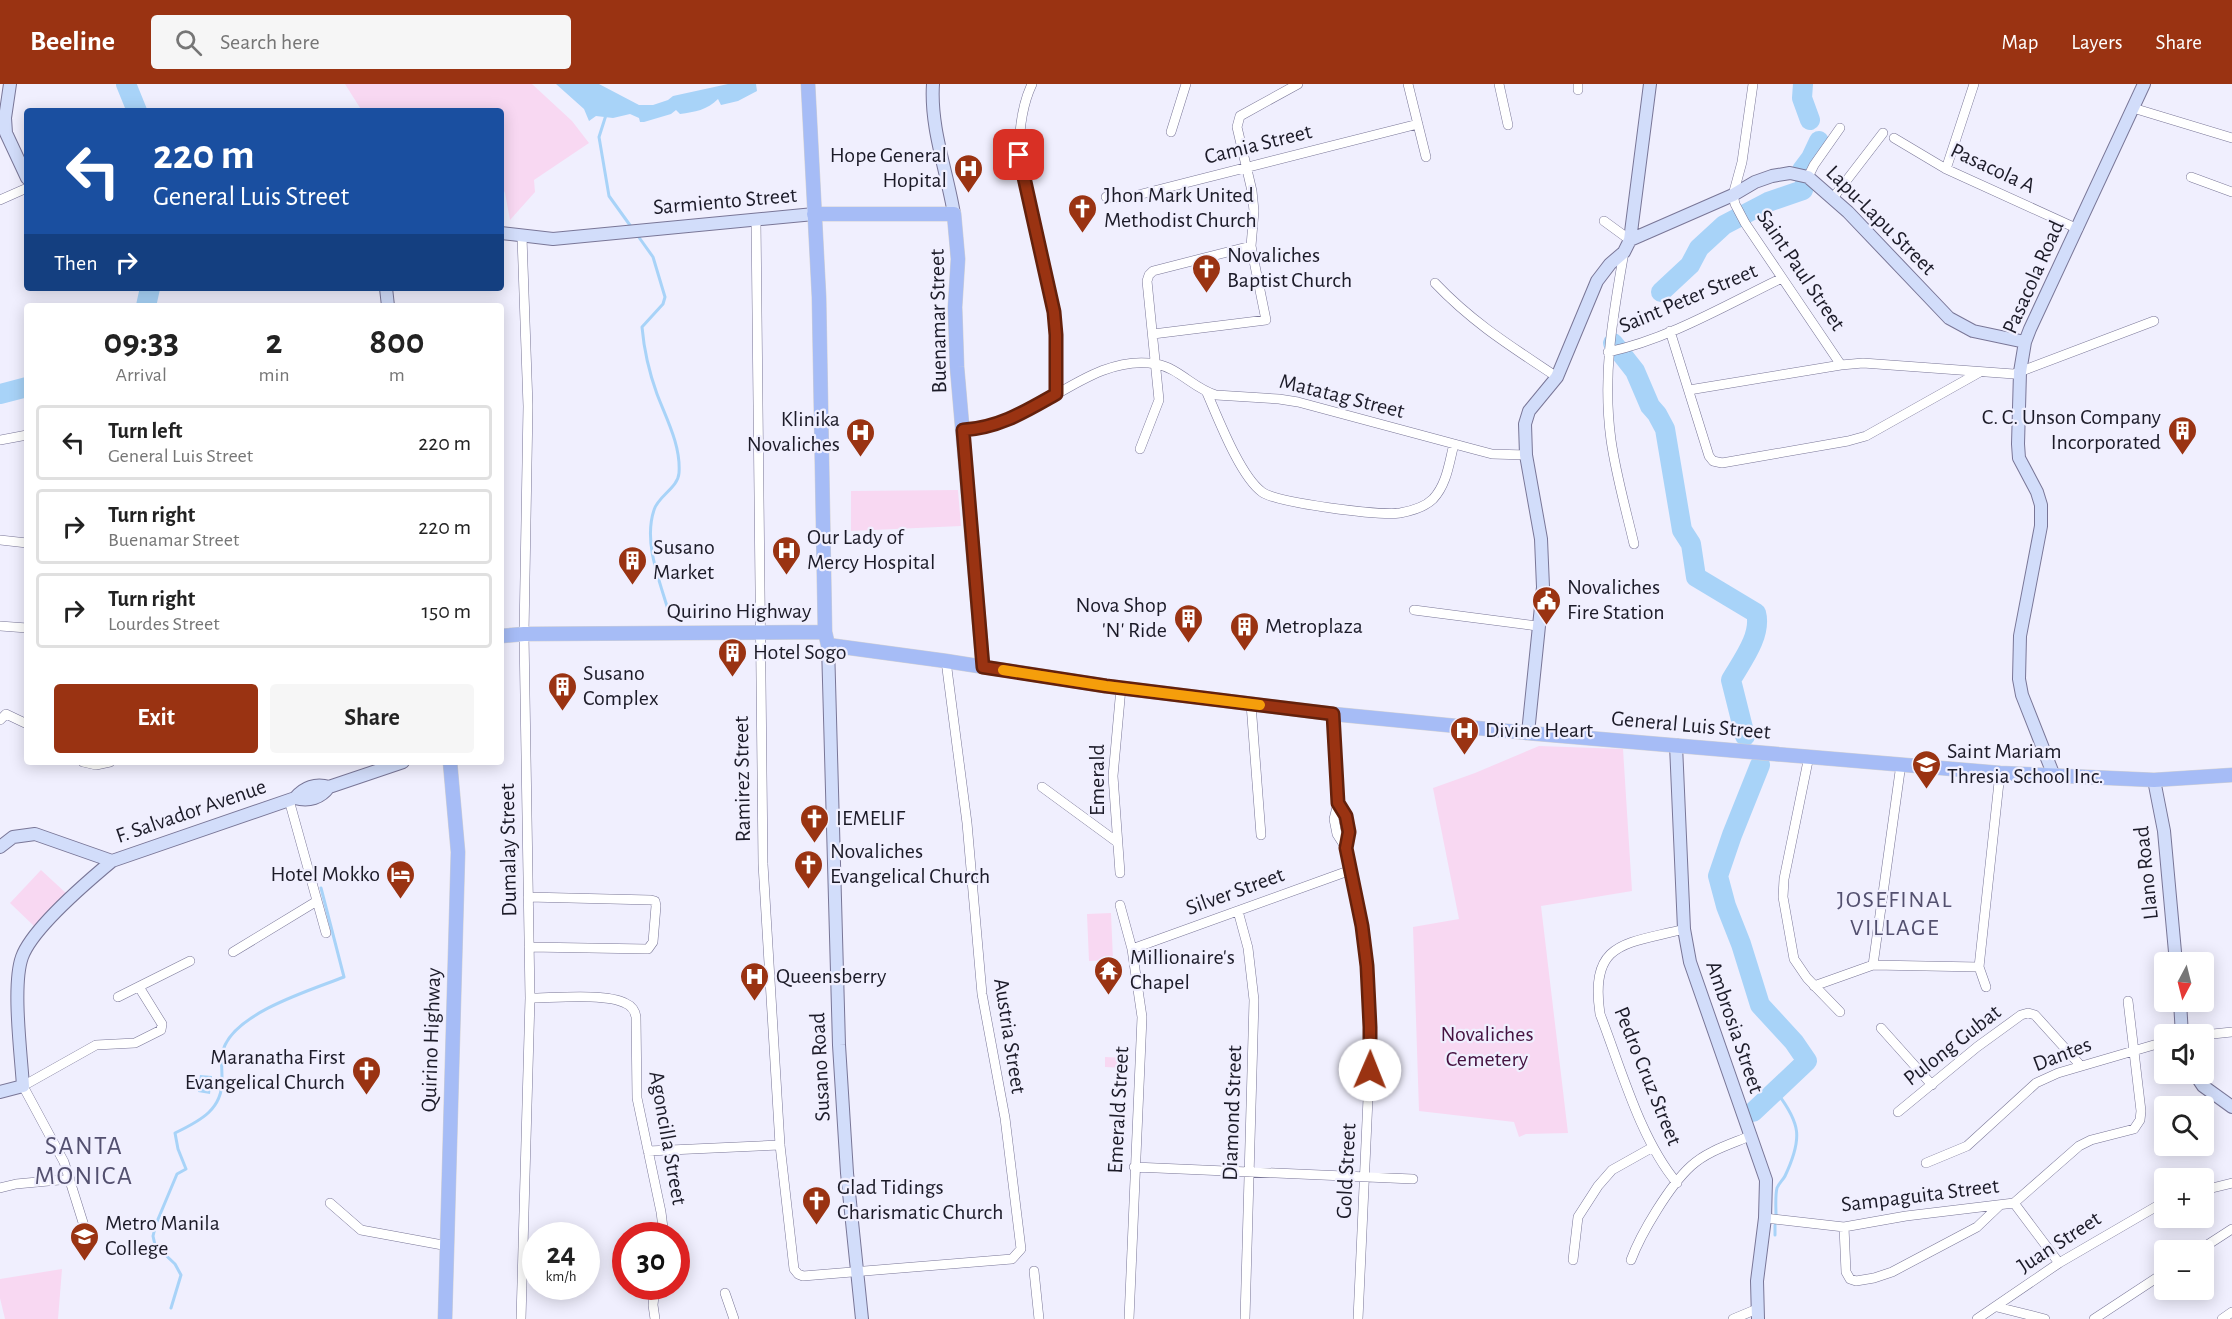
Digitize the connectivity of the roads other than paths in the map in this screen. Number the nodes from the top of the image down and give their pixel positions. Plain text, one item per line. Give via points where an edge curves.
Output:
1 (808, 84) edge
2 (933, 84) edge
3 (1032, 84) edge
4 (1186, 84) edge
5 (1298, 84) edge
6 (1408, 84) edge
7 (1499, 84) edge
8 (1650, 84) edge
9 (1753, 84) edge
10 (1974, 84) edge
11 (2144, 84) edge
12 (8, 86) edge
13 (2133, 108) junction
14 (1418, 124) junction
15 (1508, 125) dead end
16 (1840, 128) dead end
17 (1171, 132) dead end
18 (1883, 133) dead end
19 (1894, 138) dead end
20 (2232, 138) edge
21 (1426, 157) dead end
22 (1247, 166) junction
23 (1946, 169) junction
24 (24, 172) edge
25 (1808, 177) junction
26 (2191, 177) dead end
27 (24, 189) edge
28 (2232, 192) edge
29 (1733, 195) junction
30 (1106, 196) dead end
31 (1833, 198) junction
32 (0, 201) edge
33 (814, 214) junction
34 (954, 214) junction
35 (756, 220) junction
36 (1604, 221) dead end
37 (2078, 229) junction
38 (504, 234) edge
39 (522, 237) junction
40 (1630, 240) junction
41 (1251, 246) junction
42 (1624, 252) junction
43 (1782, 278) junction
44 (1435, 283) dead end
45 (2154, 321) dead end
46 (1670, 331) junction
47 (1153, 334) junction
48 (2025, 342) junction
49 (1608, 352) junction
50 (1156, 364) junction
51 (1841, 365) junction
52 (1980, 372) junction
53 (2020, 372) junction
54 (1557, 377) junction
55 (1689, 390) junction
56 (1207, 393) junction
57 (1056, 394) junction
58 (963, 430) junction
59 (24, 436) edge
60 (0, 440) edge
61 (1454, 444) junction
62 (1140, 449) dead end
63 (1526, 454) junction
64 (0, 540) edge
65 (24, 543) edge
66 (1634, 544) dead end
67 (1414, 610) dead end
68 (0, 626) edge
69 (1538, 626) junction
70 (24, 628) edge
71 (761, 632) junction
72 (524, 634) junction
73 (504, 636) edge
74 (827, 638) junction
75 (946, 661) junction
76 (983, 667) junction
77 (1121, 688) junction
78 (1251, 704) junction
79 (1333, 714) junction
80 (2, 715) edge
81 (24, 723) edge
82 (1527, 733) junction
83 (1676, 745) junction
84 (1809, 756) junction
85 (1902, 764) junction
86 (394, 765) edge
87 (450, 765) edge
88 (2000, 773) junction
89 (2232, 775) edge
90 (2054, 776) junction
91 (2154, 780) junction
92 (1042, 787) dead end
93 (292, 799) junction
94 (1261, 835) dead end
95 (1117, 842) junction
96 (0, 847) edge
97 (112, 861) junction
98 (1351, 870) junction
99 (1120, 873) dead end
100 (528, 897) junction
101 (317, 901) junction
102 (1120, 905) dead end
103 (1238, 910) junction
104 (1684, 929) junction
105 (326, 933) dead end
106 (529, 948) junction
107 (1132, 949) junction
108 (233, 952) dead end
109 (2175, 952) edge
110 (190, 961) dead end
111 (1873, 966) junction
112 (1979, 967) junction
113 (1815, 986) junction
114 (139, 987) junction
115 (1986, 987) dead end
116 (118, 997) dead end
117 (530, 998) junction
118 (2128, 1001) dead end
119 (1840, 1012) dead end
120 (1881, 1028) dead end
121 (2232, 1032) edge
122 (2214, 1034) edge
123 (2154, 1045) edge
124 (2135, 1050) junction
125 (2081, 1066) junction
126 (1932, 1084) junction
127 (2202, 1084) edge
128 (23, 1086) junction
129 (0, 1092) edge
130 (2232, 1107) edge
131 (1898, 1112) dead end
132 (1750, 1136) junction
133 (780, 1145) junction
134 (1653, 1147) junction
135 (648, 1151) junction
136 (1926, 1163) dead end
137 (1134, 1167) junction
138 (1250, 1172) junction
139 (1365, 1177) junction
140 (70, 1179) junction
141 (1413, 1179) dead end
142 (1677, 1183) junction
143 (2232, 1183) edge
144 (0, 1188) edge
145 (2214, 1188) edge
146 (330, 1203) dead end
147 (2014, 1203) junction
148 (1999, 1206) junction
149 (2154, 1208) edge
150 (1768, 1219) junction
151 (662, 1222) edge
152 (1844, 1227) junction
153 (2232, 1229) edge
154 (86, 1232) dead end
155 (2214, 1241) edge
156 (448, 1246) junction
157 (1573, 1260) dead end
158 (1630, 1260) dead end
159 (2059, 1263) junction
160 (1034, 1271) dead end
161 (857, 1272) junction
162 (2154, 1280) edge
163 (725, 1293) dead end
164 (654, 1300) edge
165 (1997, 1307) junction
166 (2232, 1312) edge
167 (1757, 1314) edge
168 (445, 1319) edge
169 (521, 1319) edge
170 (655, 1319) edge
171 (734, 1319) edge
172 (862, 1319) edge
173 (1039, 1319) edge
174 (1129, 1319) edge
175 (1245, 1319) edge
176 (1358, 1319) edge
177 (1733, 1319) edge
178 (1977, 1319) edge
179 (2045, 1319) edge
180 (2094, 1319) edge
181 (2222, 1319) edge

1 - 33 main road, Quirino Highway
2 - 34 street, Buenamar Street via 934,123
3 - 57 street via 1019,137 1019,155 1054,312
4 - 17 street
5 - 22 street via 1240,116 1237,127
6 - 14 street
7 - 15 street
8 - 40 street
9 - 29 street via 1742,162
10 - 23 street
11 - 13 street, Pasacola Road
12 - 24 street via 6,133
13 - 20 street
13 - 37 street, Pasacola Road
14 - 21 street
14 - 22 street, Camia Street
16 - 25 street
18 - 31 street
19 - 23 street, Pasacola A
22 - 30 street, Camia Street via 1126,198
22 - 41 street via 1253,201
23 - 37 street, Pasacola A
25 - 29 street, Lapu-Lapu Street via 1790,173 1772,176
25 - 31 street, Lapu-Lapu Street
26 - 28 street
27 - 32 street
29 - 40 street, Lapu-Lapu Street
29 - 43 street, Saint Paul Street via 1743,219
31 - 48 street, Lapu-Lapu Street via 1949,318 1973,331
33 - 34 main road, Sarmiento Street
33 - 35 street, Sarmiento Street
33 - 74 main road, Quirino Highway
34 - 58 main road, Buenamar Street via 958,259 955,332
35 - 39 street, Sarmiento Street via 553,239
35 - 71 street, Ramirez Street
36 - 40 street
37 - 48 street, Pasacola Road
38 - 39 street, Sarmiento Street
39 - 72 street, Dumalay Street via 528,406
40 - 42 street
41 - 47 street via 1149,275
41 - 47 street via 1266,320
42 - 49 street
42 - 54 street via 1597,281
43 - 46 street, Saint Peter Street
43 - 51 street, Saint Paul Street
44 - 54 street via 1489,332
45 - 53 street
46 - 49 street, Saint Peter Street
46 - 55 street
47 - 50 street
48 - 53 street, Pasacola Road
49 - 66 street via 1611,442
50 - 56 street, Matatag Street via 1168,367
50 - 57 street via 1115,367
50 - 62 street via 1158,406
51 - 52 street
51 - 55 street
52 - 53 street
52 - 55 street via 1866,436 1722,463 1709,456
53 - 90 street, Pasacola Road via 2019,458 2037,492 2041,526 2020,636 2019,679
54 - 63 street via 1529,411 1525,424
56 - 61 street, Matatag Street via 1298,402
56 - 61 street via 1253,483 1262,493 1279,499 1376,514 1417,509 1432,500 1443,485
57 - 58 street via 1009,420
58 - 76 main road, Buenamar Street
59 - 60 street
61 - 63 street, Matatag Street via 1492,454
63 - 69 street via 1543,561
64 - 65 street
67 - 69 street
68 - 70 street
69 - 82 street
71 - 72 main road, Quirino Highway
71 - 74 main road, Quirino Highway
71 - 133 street, Ramirez Street via 763,864
72 - 73 main road, Quirino Highway
72 - 100 street, Dumalay Street
74 - 75 main road, General Luis Street
74 - 161 street, Susano Road via 839,1045
75 - 76 main road, General Luis Street
75 - 161 street, Austria Street via 982,994 1005,1118 1021,1249 1012,1259
76 - 77 main road, General Luis Street
77 - 78 main road, General Luis Street
77 - 95 street, Emerald via 1113,776
78 - 79 main road, General Luis Street
78 - 94 street
79 - 82 main road, General Luis Street
79 - 98 street, Gold Street via 1338,803 1334,819
80 - 81 street
82 - 83 main road, General Luis Street
83 - 84 main road, General Luis Street
83 - 104 street, Ambrosia Street
84 - 85 main road, General Luis Street
84 - 113 street via 1783,897 1794,959
85 - 88 main road, General Luis Street
85 - 111 street
86 - 93 street, F. Salvador Avenue via 329,786 310,787
87 - 156 main road, Quirino Highway via 458,852
88 - 90 main road, General Luis Street
88 - 112 street
89 - 91 main road, General Luis Street
90 - 91 main road, General Luis Street
91 - 109 street, Llano Road via 2164,831
92 - 95 street
93 - 97 street, F. Salvador Avenue
93 - 101 street
95 - 99 street, Emerald
96 - 97 street, F. Salvador Avenue via 14,837 35,834
97 - 128 street via 38,931 22,957 18,991
98 - 103 street, Silver Street
98 - 139 street, Gold Street via 1369,994
100 - 106 street, Dumalay Street
100 - 106 street via 651,900 656,906 653,942 648,949
101 - 105 street
101 - 108 street
102 - 107 street, Emerald Street
103 - 107 street, Silver Street
103 - 138 street, Diamond Street via 1248,948 1254,1000
104 - 132 street, Ambrosia Street via 1689,962
104 - 134 street, Pedro Cruz Street via 1618,946 1606,957 1598,978 1600,1014
106 - 117 street, Dumalay Street
107 - 137 street, Emerald Street via 1142,1017
110 - 114 street
111 - 112 street
111 - 113 street
112 - 115 street
113 - 119 street
114 - 116 street
114 - 128 street via 162,1024 161,1030 135,1043 96,1045
117 - 135 street, Agoncilla Street via 607,998 633,1008 637,1098
117 - 169 street, Dumalay Street
118 - 124 street, Sampaguita Street
120 - 126 street
121 - 122 street
123 - 124 street, Dantes
124 - 125 street, Dantes
124 - 147 street, Sampaguita Street via 2141,1111 2134,1129 2079,1146
125 - 126 street, Pulong Gubat via 2035,1015 2028,1013
125 - 136 street, Dantes via 2036,1083 1967,1146
126 - 131 street, Pulong Gubat
127 - 130 street
128 - 129 street
128 - 140 street via 57,1146
132 - 142 street via 1702,1158
132 - 150 street, Ambrosia Street via 1766,1180
133 - 135 street
133 - 161 street, Ramirez Street via 798,1274
134 - 142 street, Pedro Cruz Street
134 - 157 street via 1612,1170 1598,1186 1578,1217
135 - 151 street, Agoncilla Street
137 - 138 street
137 - 174 street, Emerald Street
138 - 139 street
138 - 175 street, Diamond Street
139 - 141 street
139 - 176 street, Gold Street
140 - 144 street
140 - 154 street
142 - 158 street
143 - 145 street
146 - 156 street via 361,1230
147 - 148 street, Sampaguita Street
147 - 159 street
148 - 152 street, Sampaguita Street
148 - 152 street via 1977,1227 1892,1272 1856,1281 1846,1272
149 - 159 street, Juan Street
150 - 152 street, Sampaguita Street
150 - 167 street, Ambrosia Street via 1757,1281
153 - 155 street
156 - 168 main road, Quirino Highway
159 - 165 street, Juan Street
160 - 173 street
161 - 172 street, Susano Road
162 - 180 street
163 - 171 street
164 - 170 street
165 - 178 street, Juan Street
165 - 179 street
166 - 181 street
167 - 177 street

